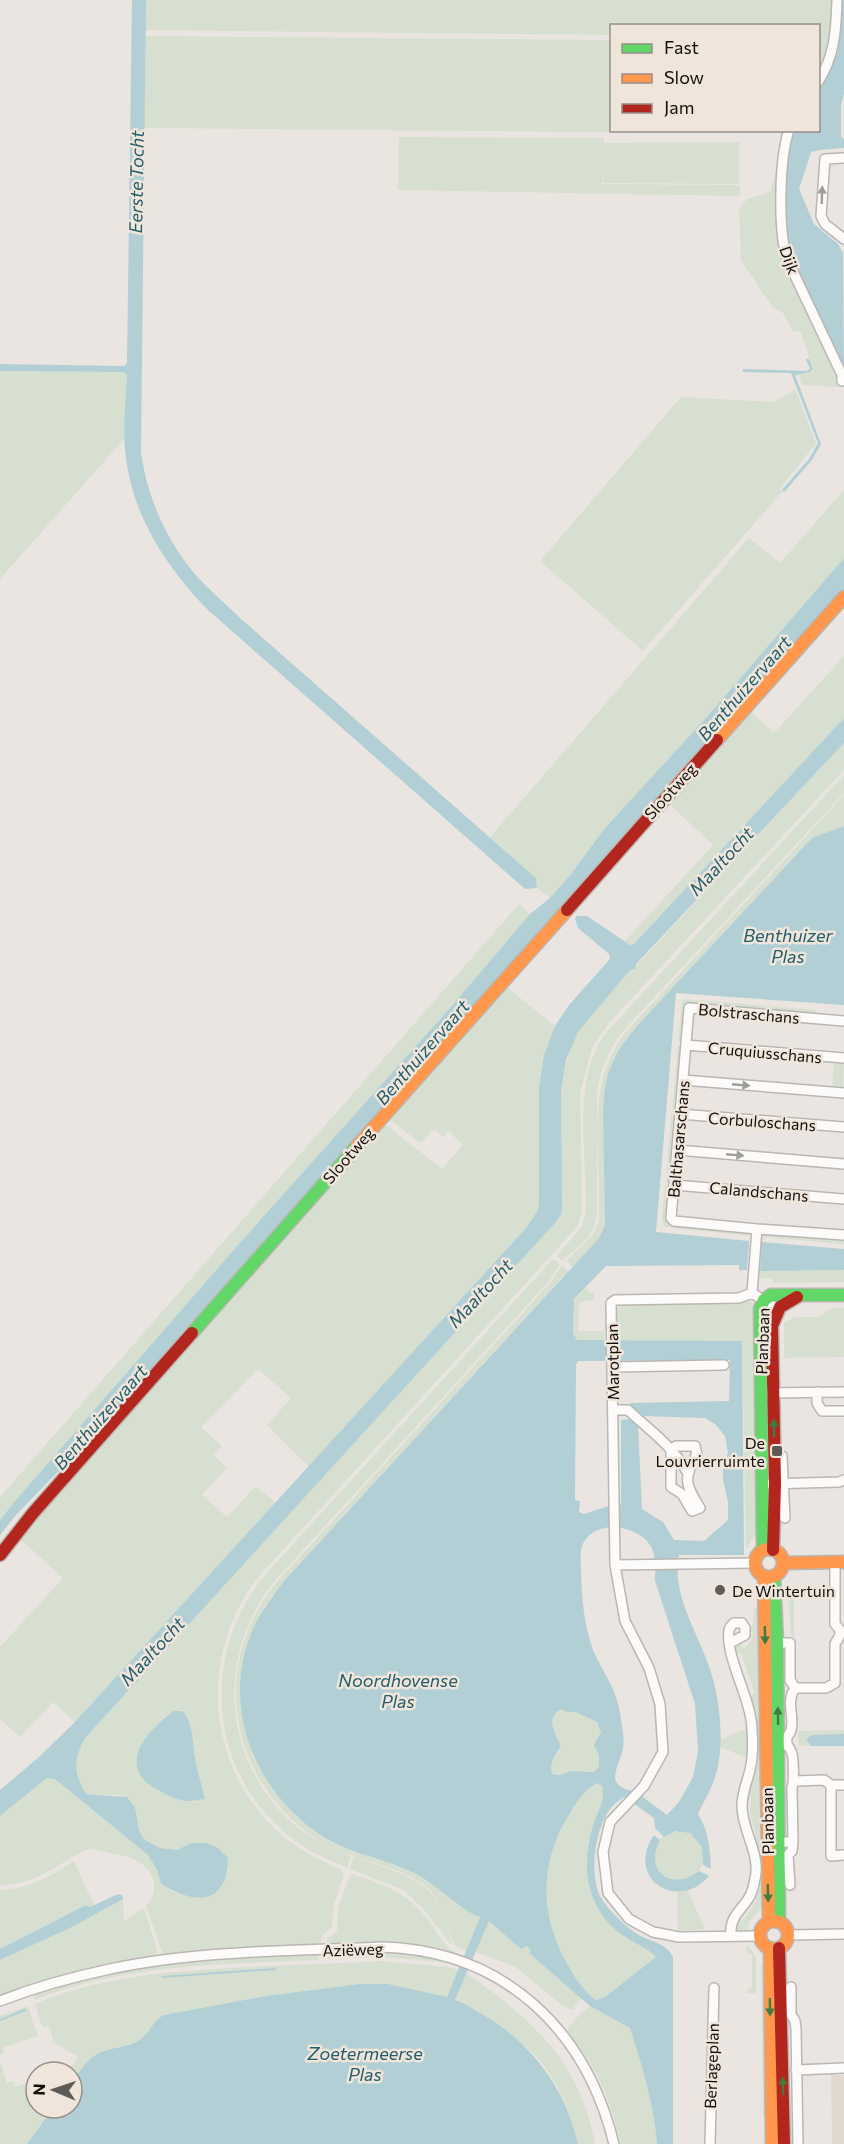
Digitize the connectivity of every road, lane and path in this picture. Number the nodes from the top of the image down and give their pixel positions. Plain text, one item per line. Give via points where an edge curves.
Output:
1 (837, 0) edge
2 (820, 80) edge
3 (788, 132) edge
4 (844, 158) edge
5 (844, 239) edge
6 (842, 381) dead end
7 (844, 597) edge
8 (844, 1021) edge
9 (686, 1045) junction
10 (844, 1058) edge
11 (683, 1080) junction
12 (844, 1093) edge
13 (680, 1114) junction
14 (844, 1127) edge
15 (677, 1150) junction
16 (844, 1164) edge
17 (674, 1185) junction
18 (844, 1198) edge
19 (757, 1229) junction
20 (844, 1235) edge
21 (752, 1293) junction
22 (803, 1295) junction
23 (844, 1295) edge
24 (764, 1300) junction
25 (777, 1309) junction
26 (612, 1365) junction
27 (724, 1365) dead end
28 (817, 1392) junction
29 (844, 1392) edge
30 (760, 1393) junction
31 (773, 1393) junction
32 (617, 1410) junction
33 (844, 1411) edge
34 (671, 1450) junction
35 (782, 1456) dead end
36 (687, 1472) junction
37 (844, 1480) edge
38 (773, 1484) junction
39 (785, 1518) dead end
40 (768, 1550) junction
41 (0, 1555) edge
42 (840, 1562) edge
43 (755, 1563) junction
44 (783, 1563) junction
45 (615, 1565) junction
46 (769, 1576) junction
47 (730, 1643) dead end
48 (777, 1643) junction
49 (795, 1688) junction
50 (794, 1781) junction
51 (831, 1785) junction
52 (844, 1785) edge
53 (793, 1841) junction
54 (779, 1843) junction
55 (844, 1855) edge
56 (790, 1886) dead end
57 (774, 1922) junction
58 (844, 1934) edge
59 (731, 1935) junction
60 (788, 1935) junction
61 (760, 1936) junction
62 (775, 1948) junction
63 (791, 1987) dead end
64 (714, 1988) dead end
65 (0, 2001) edge
66 (782, 2029) junction
67 (796, 2029) junction
68 (844, 2068) edge
69 (796, 2070) junction
70 (614, 2144) edge
71 (710, 2144) edge
72 (772, 2144) edge
73 (784, 2144) edge
74 (798, 2144) edge

1 - 2 street via 834,43
3 - 6 street, Dijk via 782,160 783,245
5 -> 4 street via 821,216 825,159
7 - 41 street, Slootweg via 240,1278
8 - 9 street, Bolstraschans via 689,1008
9 - 10 street, Cruquiusschans
9 - 11 street, Balthasarschans
11 -> 12 street
11 - 13 street, Balthasarschans
13 - 14 street, Corbuloschans
13 - 15 street, Balthasarschans
15 -> 16 street
15 - 17 street, Balthasarschans
17 - 18 street, Calandschans
17 - 19 street, Balthasarschans via 674,1221
19 - 20 street
19 - 21 street
21 - 24 street
21 - 26 street, Marotplan via 739,1298 615,1300 610,1303
22 - 23 street
22 - 24 street, Planbaan via 771,1295
22 - 25 street, Planbaan
24 - 25 street
24 - 30 street, Planbaan via 760,1309
25 - 31 street, Planbaan via 772,1326
26 - 27 street
26 - 32 street, Marotplan
28 - 29 street
28 - 31 street
28 - 33 street via 822,1411
30 - 31 street
30 - 38 street, Planbaan
38 -> 31 street, Planbaan
32 - 34 street via 628,1410
32 - 45 street, Marotplan
34 - 36 street
34 - 36 street via 676,1446 695,1446 698,1454
34 - 36 street via 671,1487 686,1492
35 - 38 street
37 - 38 street
38 - 39 street
38 - 40 street, Planbaan
40 - 43 street via 757,1556
40 - 44 street via 779,1554
42 - 44 street
42 - 49 street via 835,1624 840,1635 835,1644 835,1683 826,1688
43 - 45 street
43 - 46 street via 757,1570
44 - 46 street via 779,1572
45 - 59 street, Marotplan via 625,1621 649,1668 660,1704 663,1752 644,1786 610,1822 603,1852 608,1893 629,1919 653,1932 679,1937
46 - 48 street, Planbaan
46 -> 57 street, Planbaan
47 - 59 street via 752,1722 753,1745 742,1804 756,1871 752,1892 730,1926
48 - 49 street, Planbaan via 790,1643 790,1680
54 -> 48 street, Planbaan
49 - 50 street, Planbaan via 790,1697 791,1730 786,1738 792,1752
50 - 51 street via 824,1780
50 - 53 street, Planbaan
51 - 52 street
51 - 55 street via 831,1856
53 - 54 street, Planbaan
53 - 56 street, Planbaan via 788,1856
54 - 57 street, Planbaan
57 - 60 street via 784,1925
57 - 61 street via 761,1930
58 - 60 street
59 - 61 street, Marotplan
60 - 62 street via 784,1945
61 - 62 street via 763,1943
62 - 66 street
62 -> 72 street
63 - 67 street via 791,2014
64 - 71 street, Berlageplan
65 - 70 street, Aziëweg via 69,1978 178,1958 383,1947 421,1950 477,1967 534,2005 563,2035 587,2069 602,2101
66 - 67 street
73 -> 66 street
67 - 69 street
68 - 69 street
69 - 74 street

